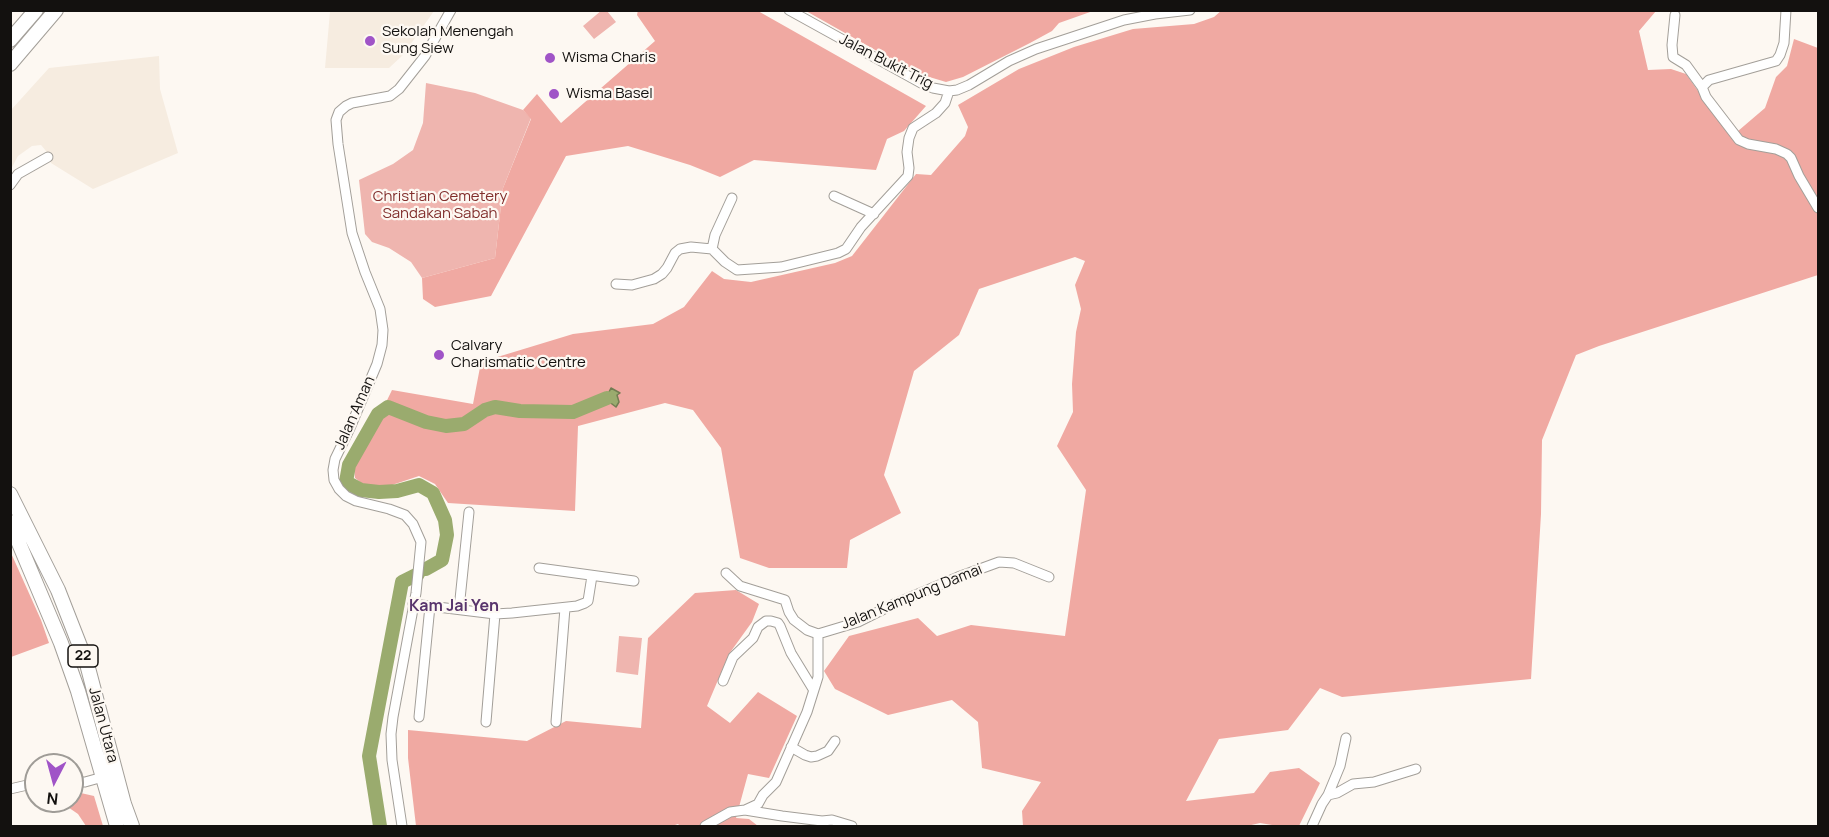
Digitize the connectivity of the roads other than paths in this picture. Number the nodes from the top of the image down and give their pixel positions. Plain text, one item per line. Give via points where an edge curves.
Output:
1 (36, 10) edge
2 (56, 10) edge
3 (451, 10) edge
4 (789, 10) edge
5 (1190, 10) edge
6 (1786, 10) edge
7 (1675, 15) dead end
8 (10, 40) edge
9 (10, 64) edge
10 (1702, 87) junction
11 (949, 91) junction
12 (48, 157) dead end
13 (10, 185) edge
14 (834, 196) dead end
15 (732, 198) dead end
16 (1818, 208) edge
17 (874, 214) junction
18 (712, 249) junction
19 (616, 284) dead end
20 (10, 494) edge
21 (469, 512) dead end
22 (10, 522) edge
23 (539, 568) dead end
24 (726, 573) dead end
25 (592, 576) junction
26 (1049, 577) dead end
27 (634, 581) dead end
28 (413, 604) junction
29 (430, 606) junction
30 (566, 608) junction
31 (459, 609) junction
32 (495, 614) junction
33 (818, 634) junction
34 (723, 681) dead end
35 (813, 689) junction
36 (419, 717) dead end
37 (486, 722) dead end
38 (556, 722) dead end
39 (1346, 738) dead end
40 (836, 741) dead end
41 (791, 747) junction
42 (1416, 768) dead end
43 (103, 777) junction
44 (84, 782) edge
45 (1328, 795) junction
46 (745, 810) junction
47 (825, 824) edge
48 (117, 826) edge
49 (132, 826) edge
50 (402, 826) edge
51 (705, 826) edge
52 (852, 826) edge
53 (1312, 826) edge

1 - 8 highway
2 - 9 highway
3 - 28 street, Jalan Aman via 425,56 399,89 390,96 346,105 336,120 352,232 380,309 382,345 364,397 335,459 334,480 346,496 405,515 413,524 421,542
4 - 11 street, Jalan Bukit Trig via 921,83
5 - 11 street, Jalan Bukit Trig via 1124,20 1036,49 969,86
6 - 10 street via 1784,43 1776,61 1709,80
7 - 10 street via 1673,57 1686,65
10 - 16 street via 1739,140 1776,149 1791,158
11 - 17 street via 936,113 913,128 907,152 908,176
12 - 13 street via 18,174
14 - 17 street
15 - 18 street
17 - 18 street via 846,249 782,267 737,270
18 - 19 street via 680,249 668,268 654,279 632,285
20 - 49 highway, Jalan Utara / 22 via 58,590 87,664
21 - 31 street
22 - 43 highway, Jalan Utara / 22 via 61,643
23 - 25 street
24 - 33 street via 740,586 785,600 794,620
25 - 27 street
25 - 30 street via 588,601
26 - 33 street, Jalan Kampung Damai via 1014,563 999,562 958,576 858,622
28 - 29 street
28 - 50 street, Jalan Aman via 391,734
29 - 31 street
29 - 36 street
30 - 32 street
30 - 38 street
31 - 32 street
32 - 37 street
33 - 35 street via 818,677
34 - 35 street via 733,657 753,638 758,627 771,621 780,626
35 - 41 street
39 - 45 street
40 - 41 street via 828,751 810,757
41 - 46 street via 776,782 758,804
42 - 45 street via 1374,782 1353,784
43 - 44 street
43 - 48 highway, Jalan Utara / 22
45 - 53 street
46 - 47 street
46 - 51 street via 730,812
47 - 52 street via 832,820

